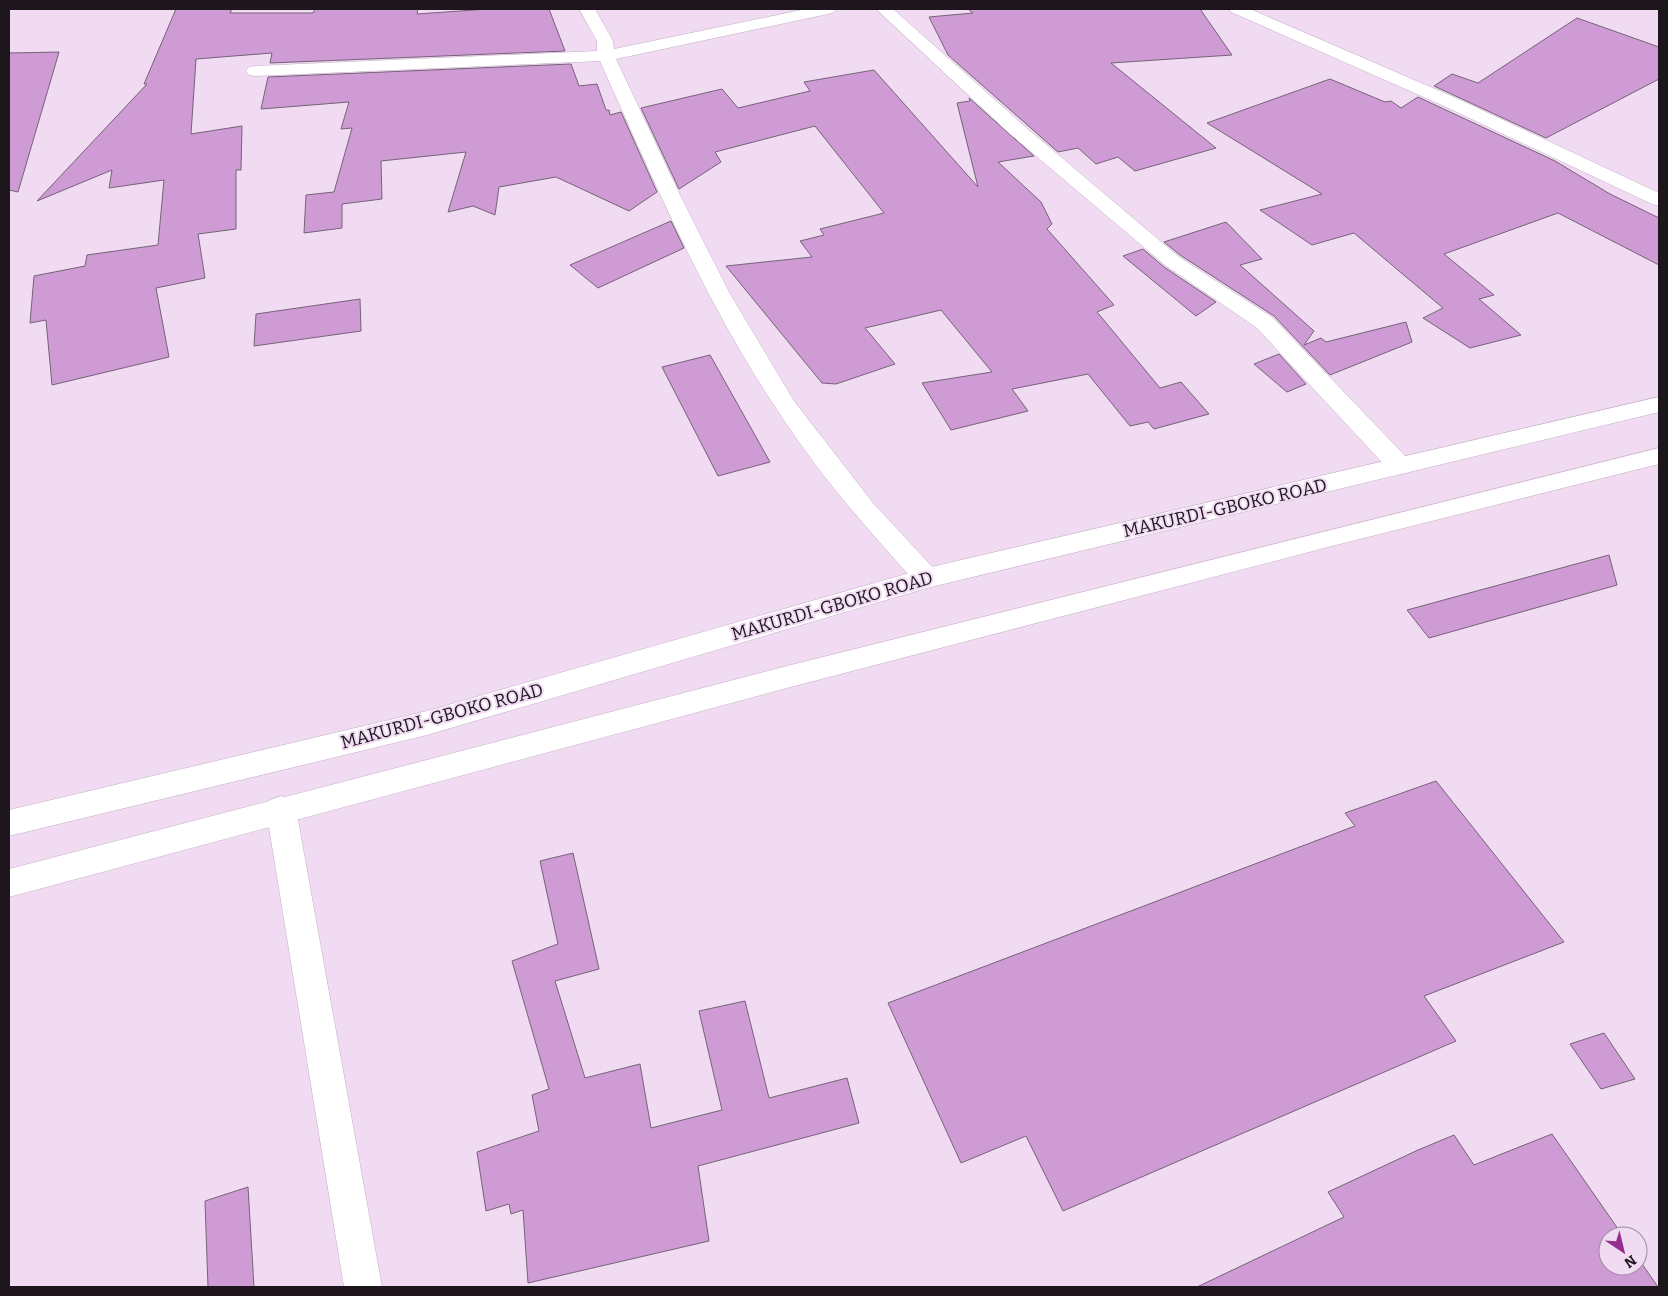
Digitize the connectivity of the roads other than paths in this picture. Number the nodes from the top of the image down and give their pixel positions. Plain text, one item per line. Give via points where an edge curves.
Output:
1 (587, 9) edge
2 (828, 9) edge
3 (884, 9) edge
4 (1238, 9) edge
5 (606, 56) junction
6 (255, 71) dead end
7 (1659, 200) edge
8 (1659, 404) edge
9 (1659, 456) edge
10 (1400, 466) junction
11 (928, 578) junction
12 (281, 809) junction
13 (9, 823) edge
14 (9, 883) edge
15 (363, 1287) edge

1 - 5 street via 605,41
2 - 5 street
3 - 10 street via 1024,135 1172,261 1265,323
4 - 7 street via 1459,106
5 - 6 street
5 - 11 street via 718,294 785,406 864,509
8 - 10 street, MAKURDI-GBOKO ROAD
9 - 12 street via 1445,508
10 - 11 street, MAKURDI-GBOKO ROAD
11 - 13 street, MAKURDI-GBOKO ROAD via 427,723
12 - 14 street
12 - 15 street

